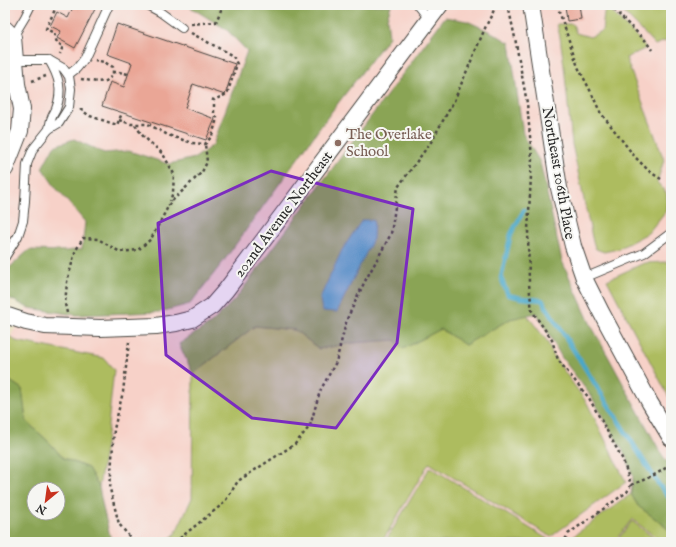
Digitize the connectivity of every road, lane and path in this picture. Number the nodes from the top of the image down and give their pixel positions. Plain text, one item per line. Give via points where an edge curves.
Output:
1 (31, 5) edge
2 (109, 5) edge
3 (147, 5) edge
4 (223, 5) edge
5 (418, 5) edge
6 (440, 5) edge
7 (501, 5) edge
8 (508, 5) edge
9 (531, 5) edge
10 (557, 5) edge
11 (610, 5) edge
12 (429, 19) junction
13 (182, 28) junction
14 (9, 33) edge
15 (652, 50) dead end
16 (85, 58) junction
17 (49, 60) junction
18 (113, 72) junction
19 (16, 73) edge
20 (50, 74) dead end
21 (128, 74) dead end
22 (68, 75) junction
23 (76, 78) dead end
24 (210, 99) dead end
25 (214, 100) junction
26 (74, 107) dead end
27 (122, 113) dead end
28 (119, 120) junction
29 (135, 124) junction
30 (49, 129) junction
31 (205, 144) junction
32 (5, 168) edge
33 (661, 179) dead end
34 (170, 203) junction
35 (671, 233) edge
36 (5, 256) edge
37 (584, 278) junction
38 (5, 315) edge
39 (69, 319) dead end
40 (129, 340) dead end
41 (671, 438) edge
42 (671, 462) edge
43 (631, 485) junction
44 (135, 542) edge
45 (175, 542) edge
46 (564, 542) edge

1 - 14 lane via 25,17
2 - 16 lane
3 - 13 lane
4 - 13 path via 216,22 192,24
5 - 12 lane
6 - 12 street, 202nd Avenue Northeast
7 - 45 path via 495,8 454,101 431,142 398,187 391,234 347,319 336,362 320,391 310,426 295,444 238,481 224,503
8 - 43 path via 527,103 532,158 528,230 532,311 552,340 558,360 589,398 623,460
9 - 37 street, Northeast 106th Place via 559,188 572,246
10 - 33 path via 578,67 600,112 635,157
11 - 15 path
12 - 38 street, 202nd Avenue Northeast via 212,306 192,319 181,322 118,328 44,326
13 - 25 path via 233,56 237,64 227,94
14 - 19 street
16 - 18 path via 104,62 113,67
16 - 22 lane
17 - 19 lane via 26,60
17 - 22 lane via 63,68
17 - 30 lane via 59,83 60,95
18 - 21 path
18 - 23 path via 106,81
19 - 20 path
19 - 32 street via 22,109 20,130
22 - 30 lane via 71,90 68,107 59,123
24 - 25 path
25 - 31 path via 214,113 217,118 212,136
26 - 28 path via 90,116 117,125
27 - 28 path
28 - 29 path
29 - 31 path via 148,124 168,135 192,143
29 - 34 path via 142,136 163,154 174,174
30 - 36 lane via 33,149 27,164 23,221 18,236
31 - 34 path via 207,162 202,172
34 - 39 path via 151,239 138,250 120,252 98,239 83,238 75,252 67,282 65,304
35 - 37 lane via 644,253
37 - 41 street, Northeast 106th Place
40 - 44 path via 123,392 114,429 110,489 119,524
42 - 43 path via 669,466
43 - 46 path via 627,492 568,534

